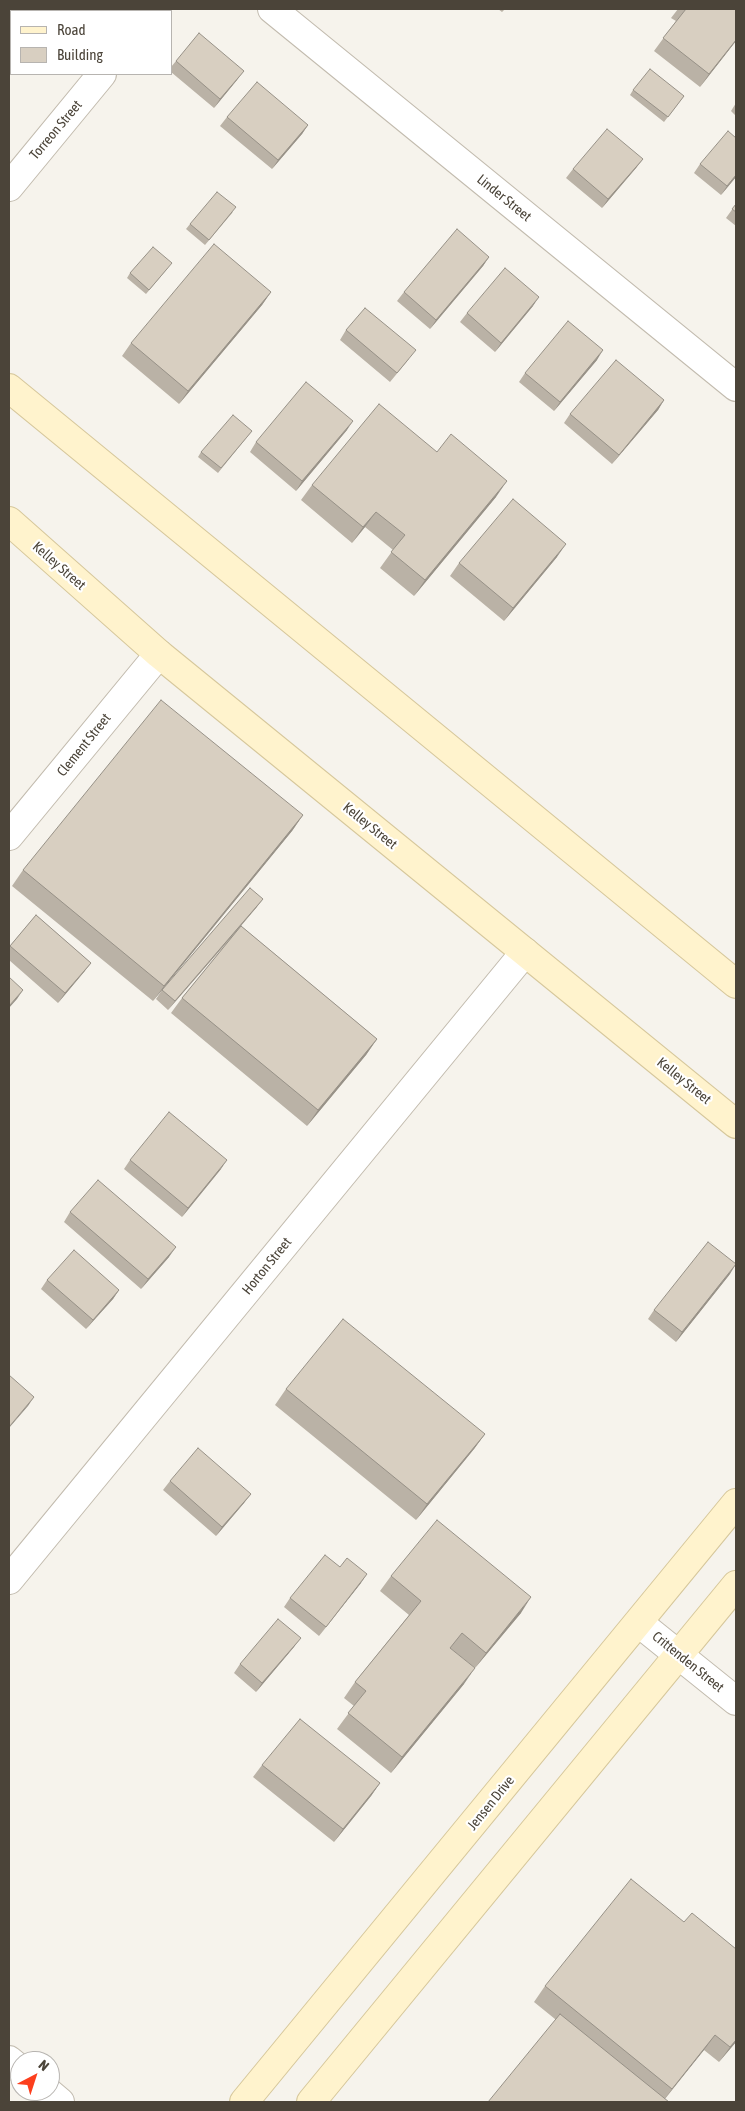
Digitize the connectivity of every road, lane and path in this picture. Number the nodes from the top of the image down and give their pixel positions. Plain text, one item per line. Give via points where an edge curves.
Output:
1 (272, 9) edge
2 (101, 75) edge
3 (9, 187) edge
4 (736, 387) edge
5 (9, 388) edge
6 (9, 521) edge
7 (158, 654) junction
8 (9, 836) edge
9 (525, 952) junction
10 (736, 984) edge
11 (736, 1124) edge
12 (736, 1504) edge
13 (9, 1580) edge
14 (736, 1585) edge
15 (639, 1623) junction
16 (679, 1655) junction
17 (736, 1702) edge
18 (244, 2102) edge
19 (311, 2102) edge

1 - 4 street, Linder Street
2 - 3 street, Torreon Street
5 - 10 main road
6 - 7 main road, Kelley Street
7 - 8 street, Clement Street
7 - 9 main road, Kelley Street
9 - 11 main road, Kelley Street
9 - 13 street, Horton Street
12 - 15 main road, Jensen Drive
14 - 16 main road
15 - 16 street, Crittenden Street
15 - 18 main road, Jensen Drive
16 - 17 street, Crittenden Street
16 - 19 main road

